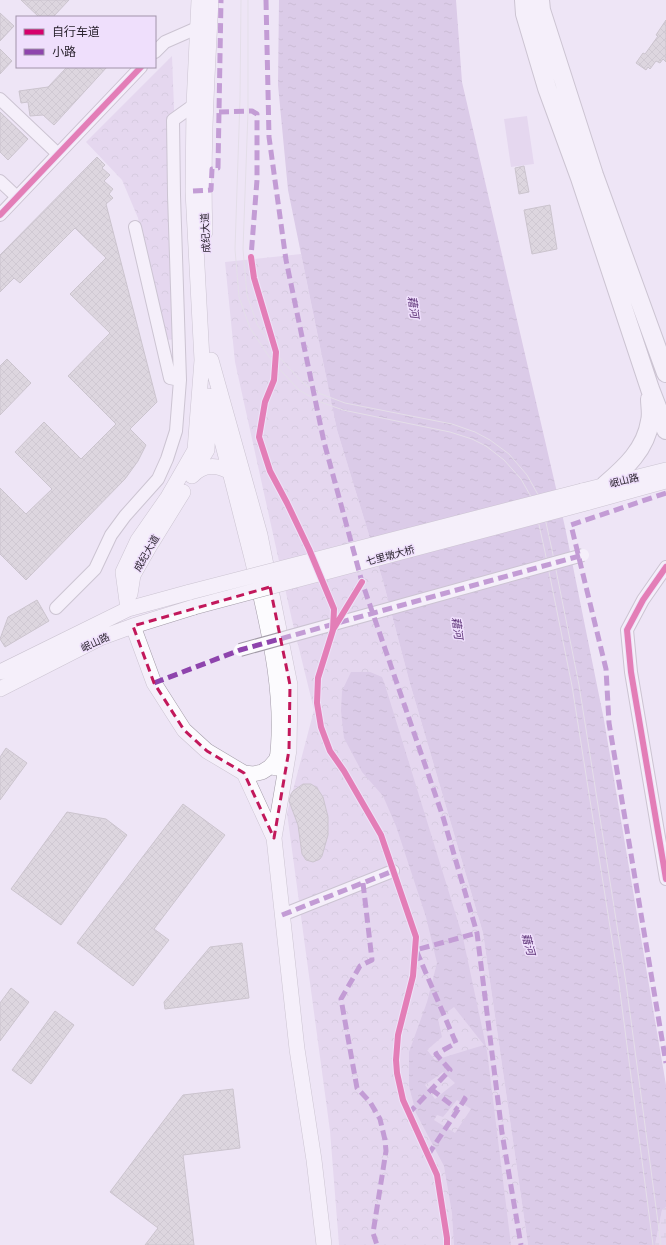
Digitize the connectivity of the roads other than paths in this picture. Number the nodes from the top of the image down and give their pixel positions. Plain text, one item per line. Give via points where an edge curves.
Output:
1 (199, 0) edge
2 (211, 0) edge
3 (524, 0) edge
4 (540, 0) edge
5 (198, 28) junction
6 (156, 51) edge
7 (140, 68) edge
8 (0, 99) edge
9 (194, 105) junction
10 (58, 154) junction
11 (0, 181) edge
12 (17, 197) junction
13 (0, 215) edge
14 (135, 226) dead end
15 (206, 365) junction
16 (666, 373) edge
17 (180, 380) junction
18 (650, 388) junction
19 (209, 397) junction
20 (666, 430) edge
21 (167, 459) junction
22 (666, 470) edge
23 (231, 473) junction
24 (187, 474) junction
25 (666, 481) edge
26 (605, 485) junction
27 (584, 497) junction
28 (583, 555) dead end
29 (666, 567) edge
30 (190, 592) joint
31 (194, 607) joint
32 (56, 608) dead end
33 (128, 609) junction
34 (133, 626) junction
35 (240, 650) dead end
36 (0, 672) edge
37 (0, 689) edge
38 (279, 751) junction
39 (244, 773) junction
40 (271, 831) junction
41 (393, 871) dead end
42 (666, 879) edge
43 (282, 915) junction
44 (324, 1245) edge

1 - 5 main road, 成纪大道
2 - 15 main road, 成纪大道 via 203,192
3 - 18 highway via 525,14 547,88
4 - 16 highway via 594,175
5 - 6 street via 164,42
5 - 9 main road, 成纪大道
7 - 10 street
8 - 10 street
9 - 15 main road, 成纪大道 via 193,191 202,360
9 - 17 street via 174,120
10 - 12 street
11 - 12 street
12 - 13 street
14 - 17 street via 170,378
15 - 19 main road, 成纪大道
15 - 24 main road, 成纪大道 via 195,450
15 - 40 main road via 260,535 290,685 289,750
17 - 21 street via 176,431
18 - 20 highway
18 - 26 highway via 650,421 642,444 627,466
19 - 23 main road
19 - 24 main road, 成纪大道 via 207,450
21 - 24 street
21 - 32 street via 158,479 111,535 95,568
22 - 26 main road, 岷山路
23 - 24 main road via 224,468 209,466
23 - 38 main road via 267,621 278,686
24 - 33 main road, 成纪大道 via 175,505 133,574
25 - 27 main road, 岷山路
26 - 27 main road, 岷山路
27 - 30 main road, 七里墩大桥, bridge
27 - 31 main road, 七里墩大桥, bridge
28 - 35 street, bridge
29 - 42 street via 643,600 627,630 631,672
30 - 33 main road, 岷山路
31 - 34 main road, 岷山路
33 - 36 main road, 岷山路
34 - 37 main road, 岷山路 via 100,638
34 - 39 main road via 154,683 184,730 207,751
38 - 39 main road via 270,767 262,772
38 - 40 main road
39 - 40 main road
40 - 43 main road
41 - 43 street
43 - 44 main road via 297,1049

